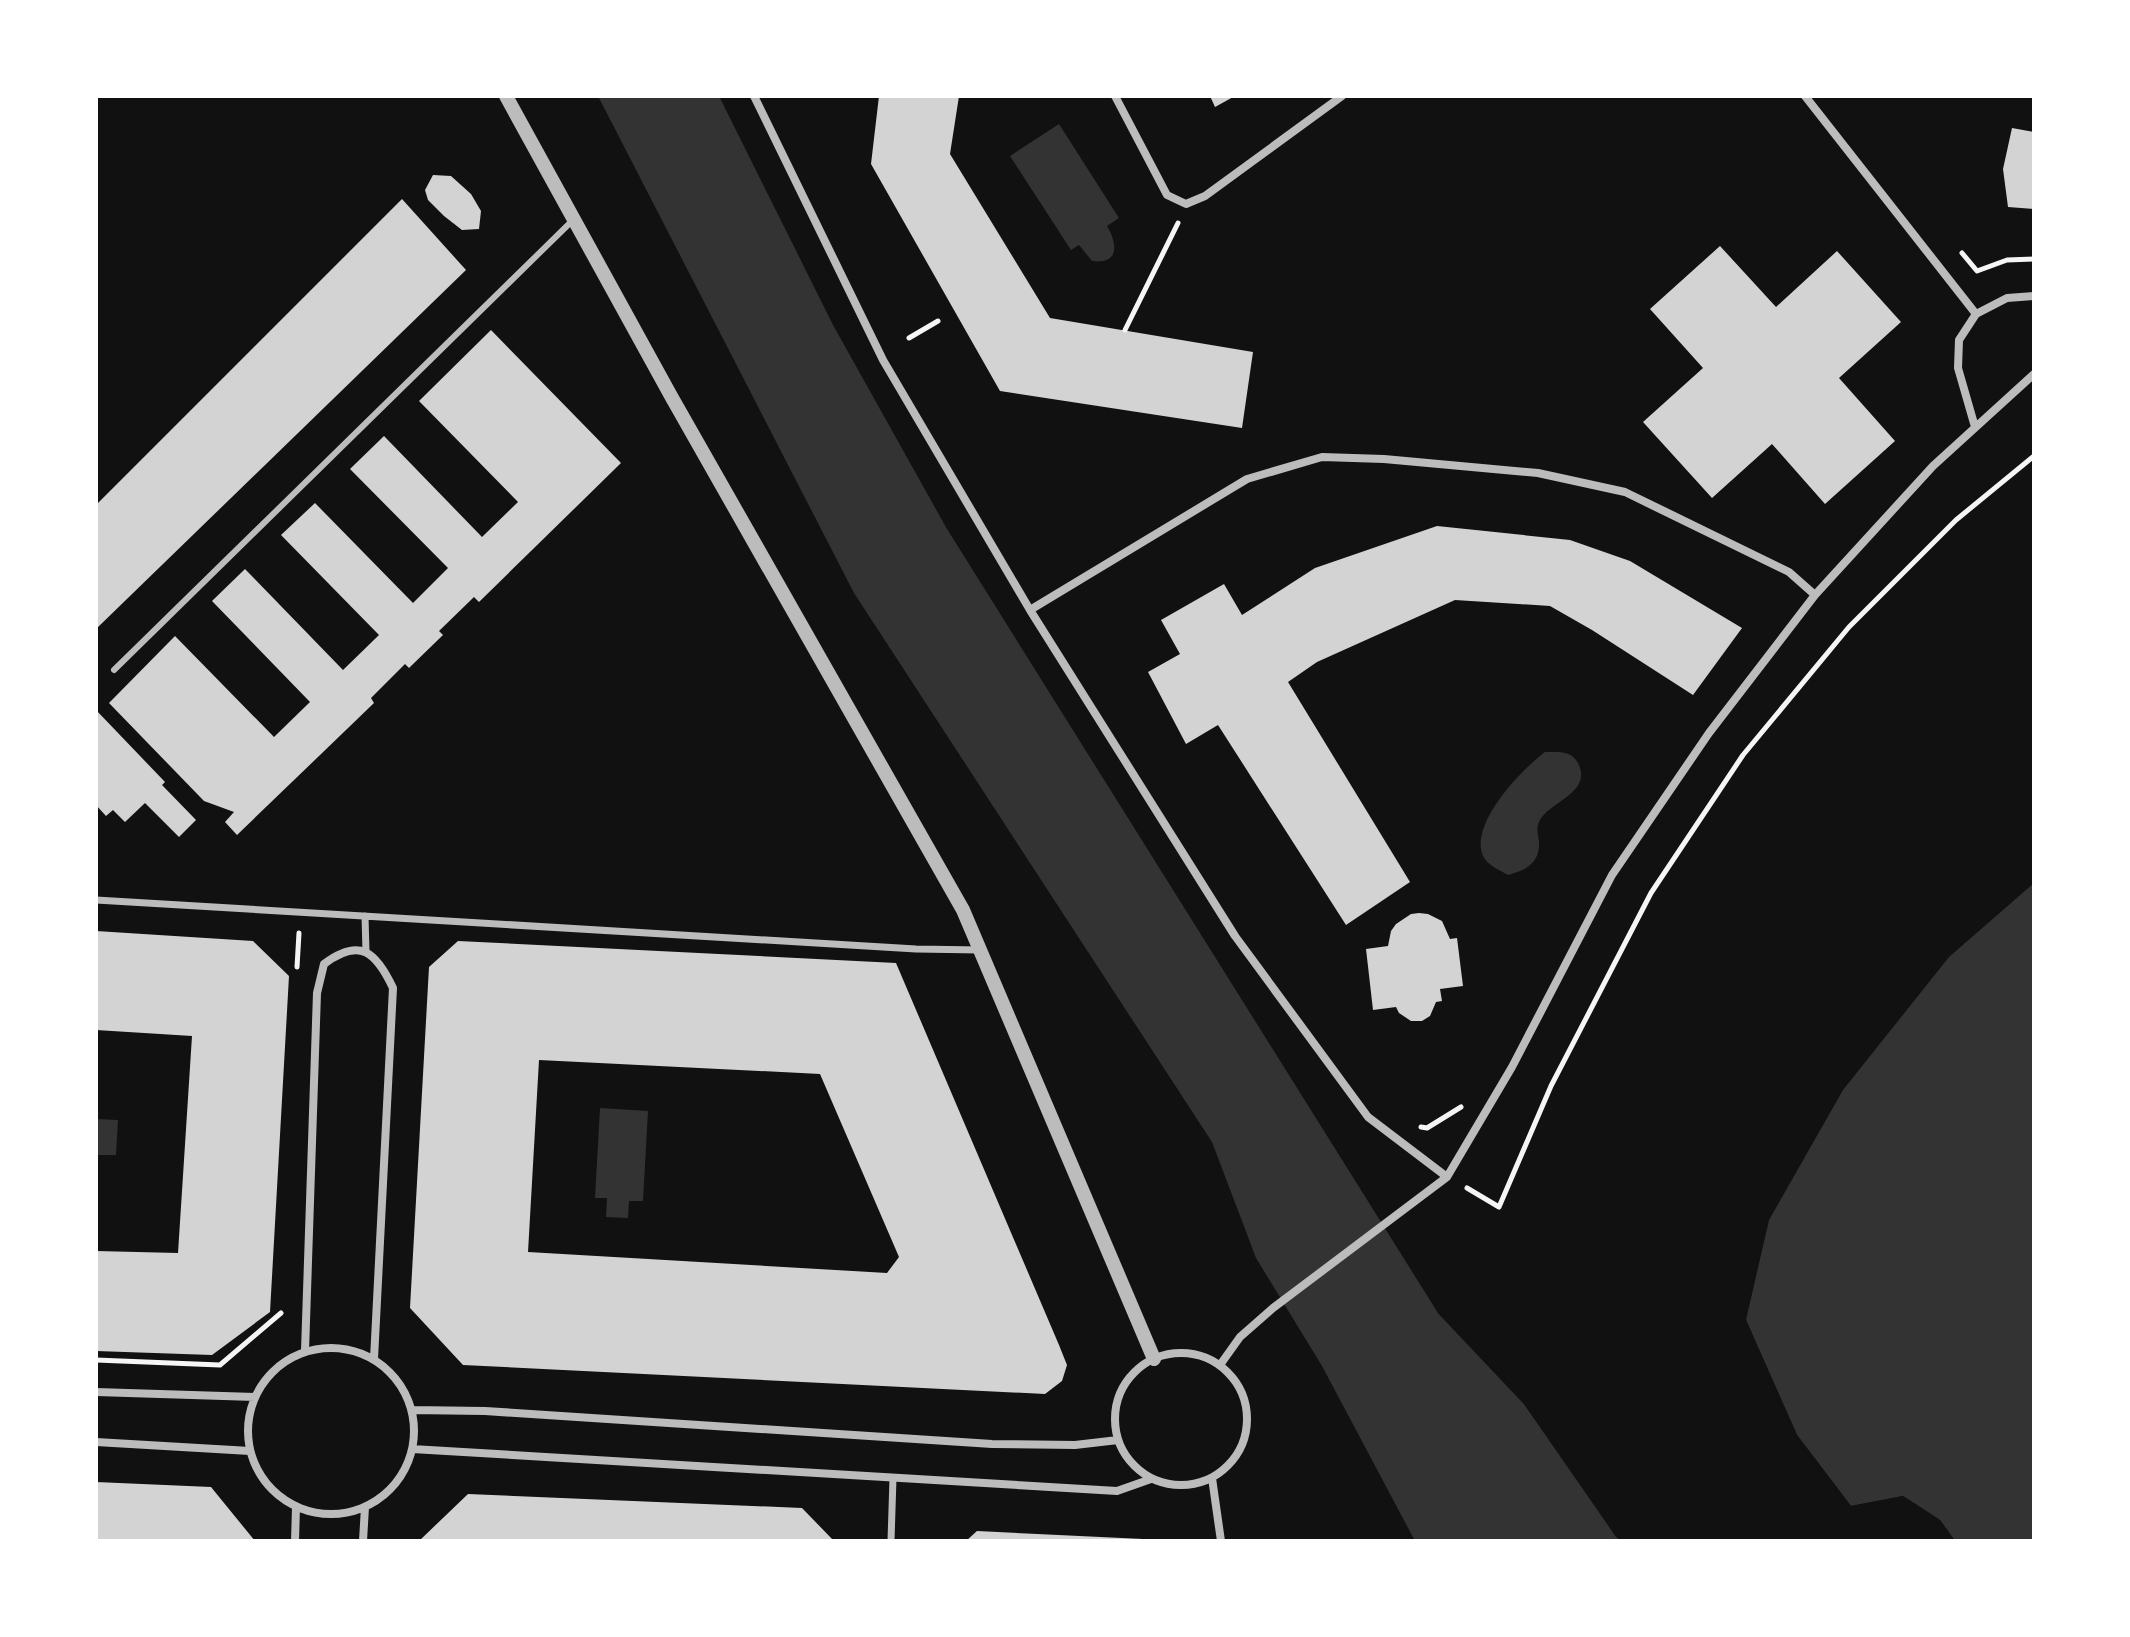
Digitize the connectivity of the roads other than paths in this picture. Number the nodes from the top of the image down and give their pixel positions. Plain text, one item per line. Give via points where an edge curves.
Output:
1 (506, 96) edge
2 (754, 96) edge
3 (1115, 96) edge
4 (1342, 96) edge
5 (1805, 96) edge
6 (575, 219) junction
7 (2034, 296) edge
8 (1976, 314) junction
9 (2034, 374) edge
10 (1975, 427) junction
11 (1815, 595) junction
12 (1030, 610) junction
13 (114, 670) dead end
14 (96, 900) edge
15 (365, 916) junction
16 (980, 950) junction
17 (366, 952) junction
18 (1447, 1177) junction
19 (305, 1351) junction
20 (374, 1359) junction
21 (1154, 1359) junction
22 (1220, 1365) junction
23 (96, 1392) edge
24 (255, 1397) junction
25 (412, 1410) junction
26 (1118, 1440) junction
27 (96, 1442) edge
28 (412, 1449) junction
29 (250, 1451) junction
30 (893, 1478) junction
31 (1212, 1478) junction
32 (1151, 1479) junction
33 (296, 1507) junction
34 (365, 1507) junction
35 (295, 1541) edge
36 (363, 1541) edge
37 (891, 1541) edge
38 (1221, 1541) edge

1 - 6 street
2 - 12 street via 883,360
3 - 4 street via 1167,195 1186,204 1205,196
5 - 8 street
6 - 13 lane
6 - 16 street via 963,910
7 - 8 street via 2007,298
8 - 10 street via 1959,340 1958,368
9 - 10 street
10 - 11 street
11 - 12 street via 1789,572 1625,492 1538,473 1322,457 1247,479
11 - 18 street via 1709,733 1612,875 1508,1074
12 - 18 street via 1248,953 1368,1117
14 - 15 street
15 - 16 street
15 - 17 street
16 - 21 street
17 - 19 street via 342,951 324,964 317,993
17 - 20 street via 381,963 393,988
18 - 22 street via 1273,1308 1240,1337
19 - 20 street via 340,1348
19 - 24 street via 275,1369
20 - 25 street via 404,1390
21 - 22 street via 1200,1355
21 - 26 street via 1125,1384 1117,1402
22 - 31 street via 1246,1402 1248,1424 1230,1465
23 - 24 street
24 - 29 street via 248,1423
25 - 26 street via 992,1444
25 - 28 street
26 - 32 street via 1131,1462
27 - 29 street
28 - 30 street
28 - 34 street via 403,1473
29 - 33 street via 260,1475
30 - 32 street via 1117,1491
30 - 37 street
31 - 32 street via 1192,1485
31 - 38 street
33 - 34 street via 322,1514
33 - 35 street
34 - 36 street

